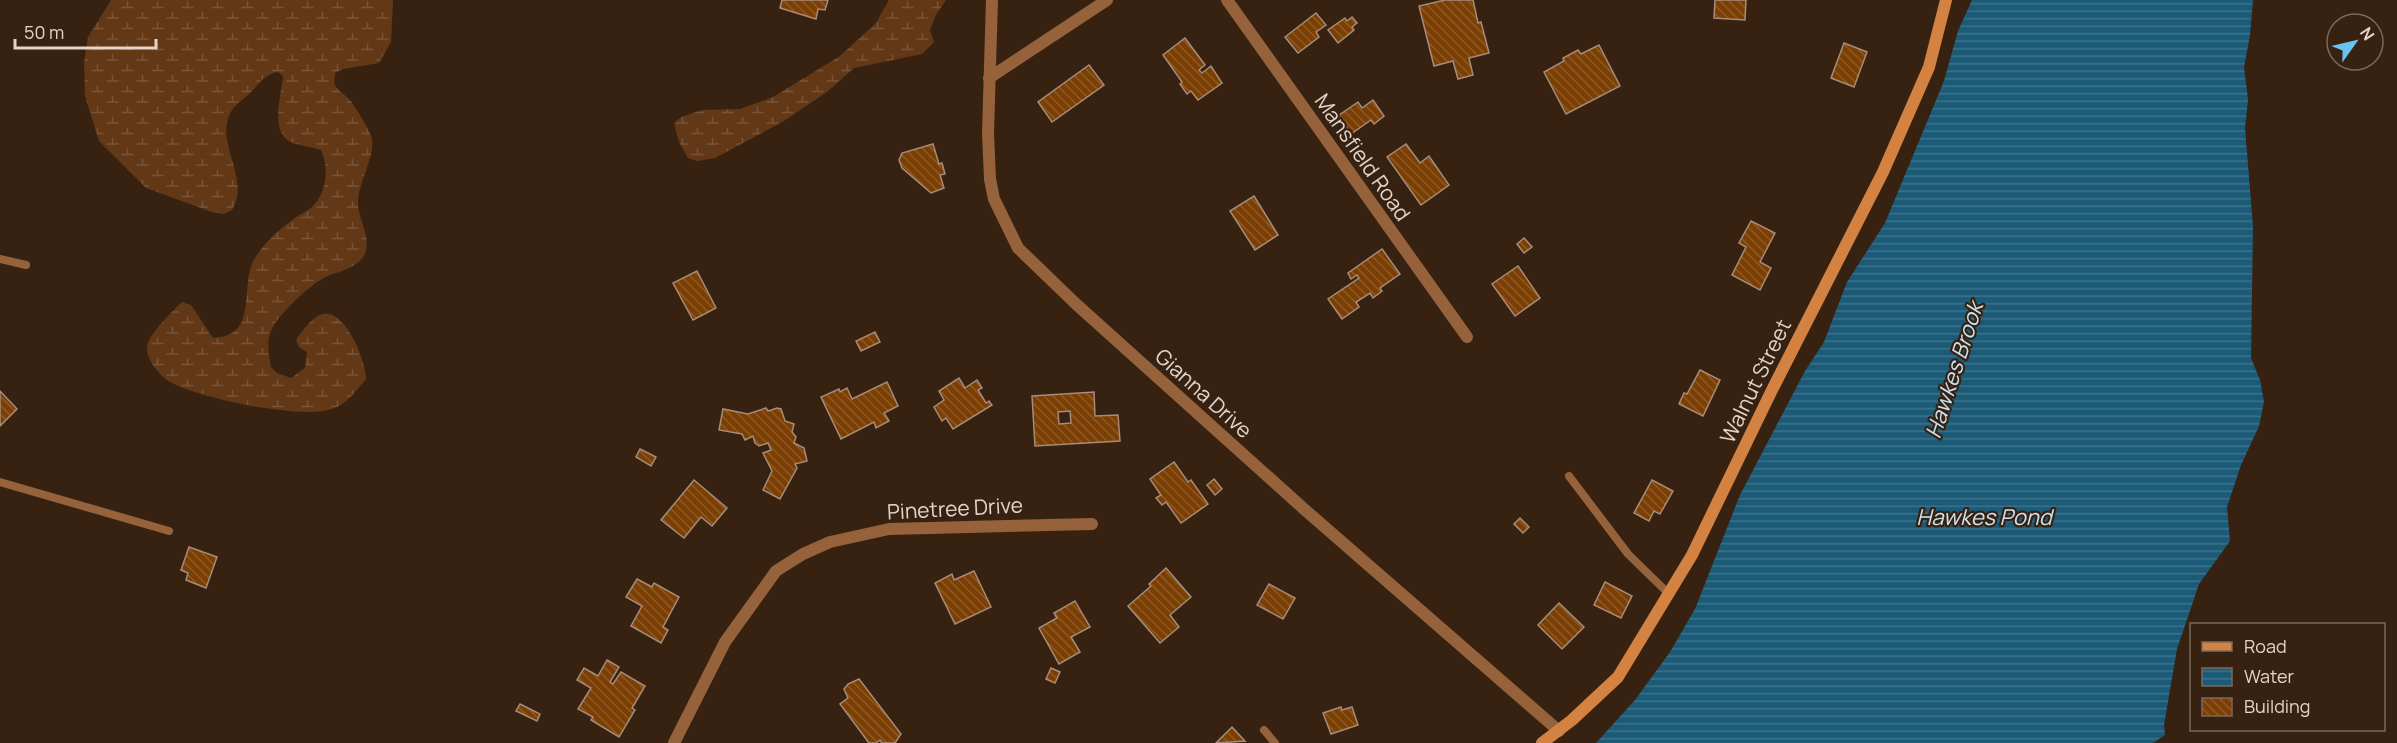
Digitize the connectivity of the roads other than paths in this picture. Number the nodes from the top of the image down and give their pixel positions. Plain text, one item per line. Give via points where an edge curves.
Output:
1 (992, 0) edge
2 (1107, 0) edge
3 (1227, 0) edge
4 (1946, 0) edge
5 (989, 78) junction
6 (0, 259) edge
7 (26, 266) dead end
8 (1467, 337) dead end
9 (1569, 476) dead end
10 (0, 482) edge
11 (1092, 524) dead end
12 (169, 531) dead end
13 (1669, 594) junction
14 (1264, 730) dead end
15 (1558, 731) junction
16 (674, 743) edge
17 (1275, 743) edge
18 (1542, 743) edge

1 - 5 street, Gianna Drive
2 - 5 street
3 - 8 street, Mansfield Road
4 - 13 main road, Walnut Street via 1929,67 1883,172
5 - 15 street, Gianna Drive via 990,179 997,207 1018,248 1304,509
6 - 7 lane
9 - 13 lane via 1628,554
10 - 12 lane
11 - 16 street, Pinetree Drive via 889,529 830,542 803,554 776,571 725,642
13 - 15 main road, Walnut Street via 1618,676
14 - 17 lane
15 - 18 main road, Walnut Street

